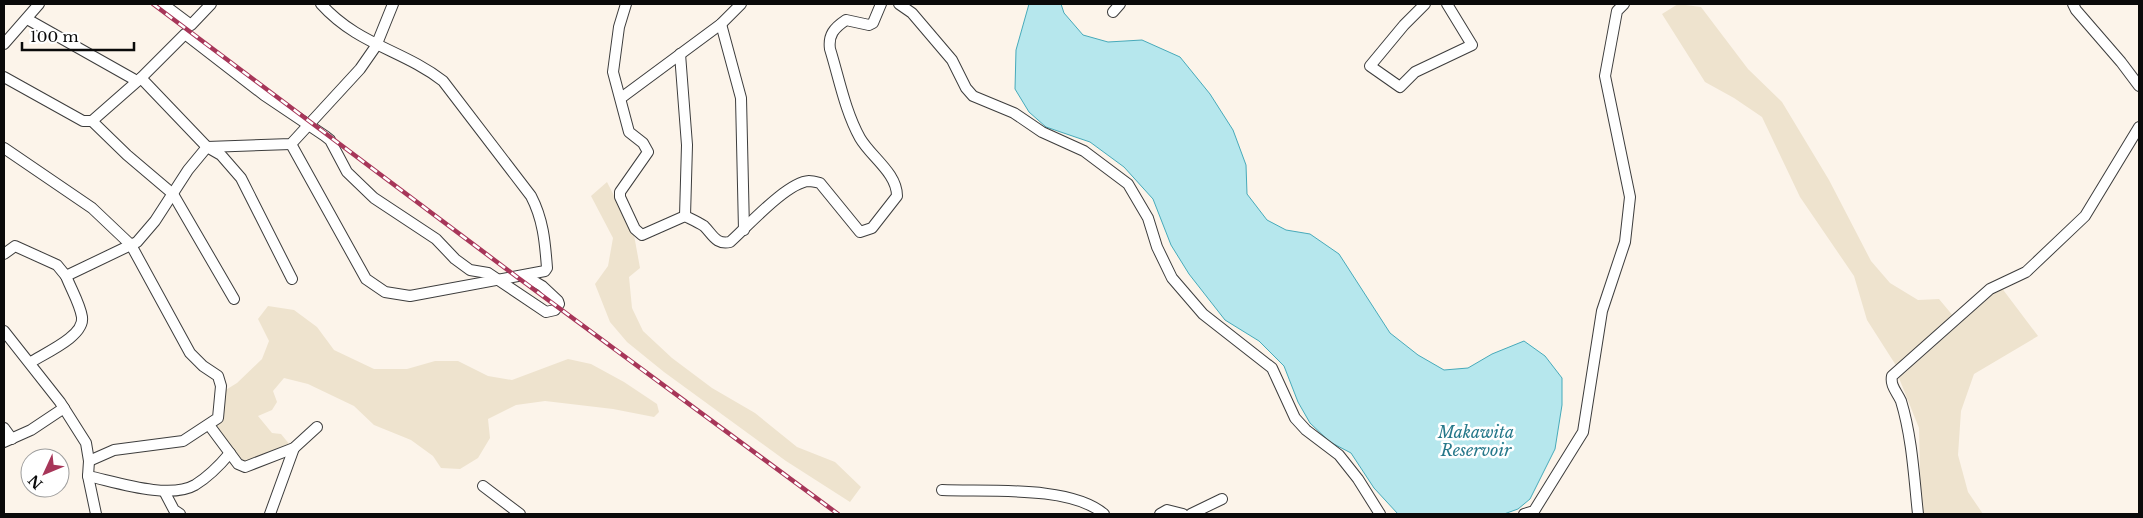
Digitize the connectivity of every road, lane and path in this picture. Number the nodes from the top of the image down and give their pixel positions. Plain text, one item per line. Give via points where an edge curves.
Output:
1 (39, 4) edge
2 (163, 4) edge
3 (212, 4) edge
4 (321, 4) edge
5 (393, 4) edge
6 (626, 4) edge
7 (741, 4) edge
8 (881, 4) edge
9 (899, 4) edge
10 (1425, 4) edge
11 (1446, 4) edge
12 (1624, 4) edge
13 (2073, 4) edge
14 (27, 19) junction
15 (720, 24) junction
16 (4, 44) edge
17 (376, 46) junction
18 (680, 54) junction
19 (4, 78) edge
20 (139, 80) junction
21 (2139, 86) edge
22 (621, 98) junction
23 (92, 120) junction
24 (308, 125) junction
25 (2139, 127) edge
26 (291, 144) junction
27 (207, 147) junction
28 (4, 148) edge
29 (173, 194) junction
30 (686, 216) junction
31 (744, 230) junction
32 (131, 245) junction
33 (4, 254) edge
34 (66, 276) junction
35 (525, 276) junction
36 (292, 279) dead end
37 (500, 280) junction
38 (234, 300) dead end
39 (4, 331) edge
40 (30, 362) junction
41 (64, 408) junction
42 (208, 425) junction
43 (317, 427) dead end
44 (4, 428) edge
45 (8, 441) edge
46 (294, 448) junction
47 (230, 454) junction
48 (89, 462) junction
49 (88, 476) junction
50 (483, 486) dead end
51 (942, 490) dead end
52 (164, 492) junction
53 (1222, 499) dead end
54 (96, 514) edge
55 (180, 514) edge
56 (270, 514) edge
57 (520, 514) edge
58 (1104, 514) edge
59 (1160, 514) edge
60 (1183, 514) edge
61 (1191, 514) edge
62 (1380, 514) edge
63 (1524, 514) edge
64 (1918, 514) edge

1 - 14 street
2 - 3 street via 191,24
4 - 17 street via 336,21
5 - 17 street
6 - 22 street via 619,27 613,72
7 - 15 street
8 - 31 street via 873,23 846,20 836,27 829,39 854,126 861,140 897,185 898,196 872,228 860,232 820,184 810,180 777,198
9 - 62 street via 912,13 952,60 973,96 1014,113 1042,132 1084,152 1128,184 1148,218 1172,278 1204,314 1272,368 1295,418 1339,456
10 - 11 street via 1370,66 1400,87 1415,72 1472,46
12 - 63 street via 1617,11 1605,76 1630,197 1625,242 1602,311 1583,432 1534,511
13 - 21 street
14 - 16 street
14 - 20 street
15 - 18 street
15 - 31 street via 742,98
17 - 24 street via 360,69
17 - 35 street via 444,81 530,196 544,228 547,268
18 - 22 street
18 - 30 street via 687,145
19 - 23 street via 83,121
20 - 23 street
20 - 24 street via 186,34 264,96
20 - 27 street
22 - 30 street via 629,132 643,143 648,152 620,192 635,229 642,234
23 - 29 street
24 - 26 street
24 - 37 street via 330,140 347,172 374,198 436,239 470,270 488,273
25 - 64 street via 2085,216 2026,272 1990,289 1892,376 1891,383 1900,400 1910,438
26 - 27 street
26 - 37 street via 366,279 385,292 410,296
27 - 29 street
27 - 36 street via 221,155 241,178
28 - 32 street via 92,208
29 - 32 street via 155,221
29 - 38 street
30 - 31 street via 704,226 723,244
32 - 34 street
32 - 42 street via 190,353 218,376 221,386 218,418
33 - 34 street via 15,246 57,265
34 - 40 street via 82,317 82,326 72,338
35 - 37 street
35 - 37 street via 558,300 555,310 542,310
39 - 40 street
40 - 41 street
41 - 45 street
41 - 48 street via 86,443
42 - 47 street
42 - 48 street via 182,441 114,450
43 - 46 street
44 - 45 street
46 - 47 street via 245,467
46 - 56 street
47 - 52 street via 195,485
48 - 49 street
49 - 52 street
49 - 54 street
50 - 57 street
51 - 58 street via 1058,494 1092,505
52 - 55 street
53 - 61 street
59 - 60 street via 1167,510

